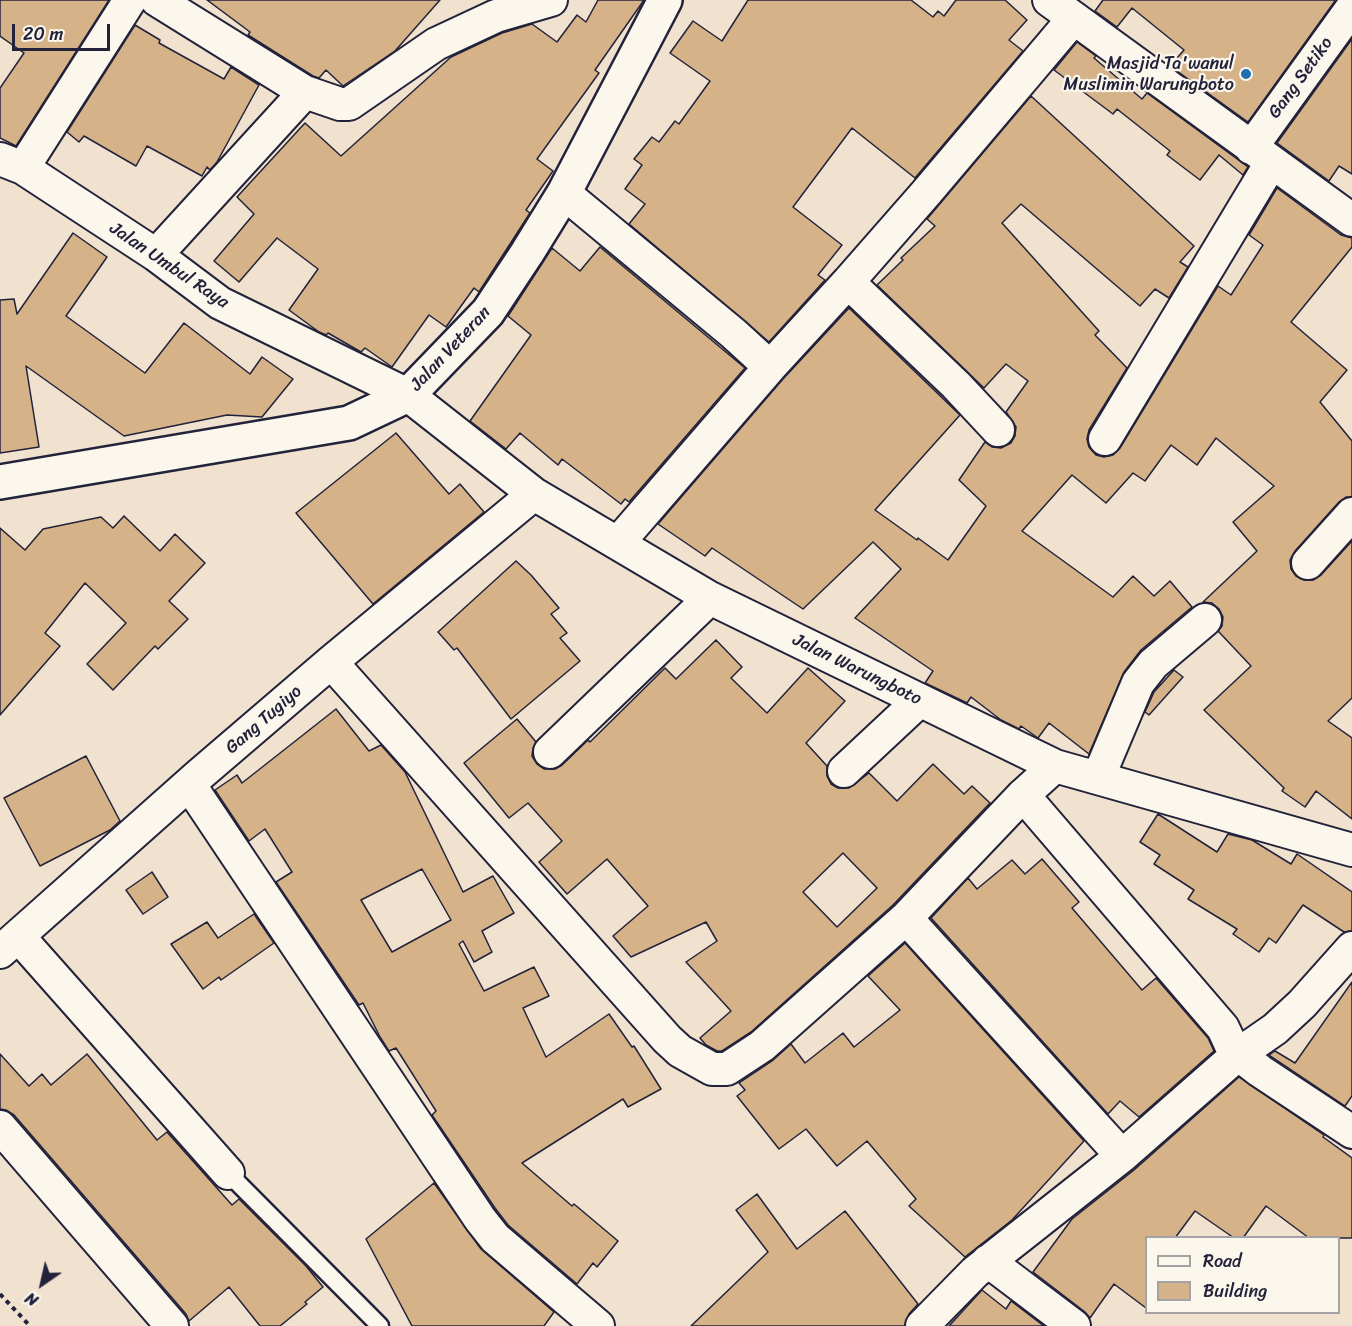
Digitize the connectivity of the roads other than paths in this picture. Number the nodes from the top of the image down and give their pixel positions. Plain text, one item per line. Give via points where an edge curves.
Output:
1 (130, 0) edge
2 (157, 0) edge
3 (551, 0) edge
4 (665, 0) edge
5 (487, 8) edge
6 (1066, 8) edge
7 (1352, 8) edge
8 (305, 92) junction
9 (1261, 155) junction
10 (12, 164) edge
11 (564, 193) junction
12 (1352, 220) edge
13 (156, 255) junction
14 (848, 282) junction
15 (770, 367) junction
16 (408, 395) junction
17 (998, 430) dead end
18 (1105, 439) dead end
19 (0, 482) edge
20 (534, 494) junction
21 (1352, 514) edge
22 (618, 543) junction
23 (1308, 563) dead end
24 (710, 598) junction
25 (1205, 620) dead end
26 (331, 662) junction
27 (920, 700) junction
28 (550, 752) dead end
29 (1055, 766) junction
30 (844, 771) dead end
31 (1098, 778) junction
32 (189, 784) junction
33 (1023, 795) junction
34 (1352, 850) edge
35 (906, 918) junction
36 (9, 944) edge
37 (1352, 948) edge
38 (1237, 1055) junction
39 (0, 1127) edge
40 (1352, 1132) edge
41 (1122, 1156) junction
42 (228, 1173) joint
43 (988, 1260) junction
44 (172, 1326) edge
45 (380, 1326) edge
46 (598, 1326) edge
47 (922, 1326) edge
48 (1074, 1326) edge

1 - 10 street
2 - 8 street
3 - 5 street
4 - 11 main road, Jalan Veteran
5 - 8 street via 349,104
6 - 9 street
6 - 14 street via 926,193
7 - 9 street, Gang Setiko
8 - 13 street
9 - 12 street
9 - 18 street, Gang Setiko
10 - 13 street, Jalan Umbul Raya
11 - 15 street
11 - 16 main road, Jalan Veteran via 488,312
13 - 16 street, Jalan Umbul Raya via 220,303
14 - 15 street
14 - 17 street
15 - 22 street
16 - 19 main road, Jalan Veteran via 349,423
16 - 20 street, Jalan Warungboto
20 - 22 street, Jalan Warungboto
20 - 26 street, Gang Tugiyo
21 - 23 street
22 - 24 street, Jalan Warungboto
24 - 27 street, Jalan Warungboto
24 - 28 street
25 - 31 street via 1153,664 1138,683
26 - 32 street, Gang Tugiyo
26 - 35 street via 666,1039 712,1069 728,1069 748,1057
27 - 29 street, Jalan Warungboto
27 - 30 street
29 - 31 street, Jalan Warungboto
29 - 33 street
31 - 34 street, Jalan Warungboto
32 - 36 street, Gang Tugiyo
32 - 46 street via 480,1219 495,1238
33 - 35 street
33 - 38 street via 1223,1028
35 - 41 street
36 - 42 street
37 - 38 street via 1289,1017
38 - 40 street
38 - 41 street
39 - 44 street
41 - 43 street
42 - 45 lane
43 - 47 street
43 - 48 street

